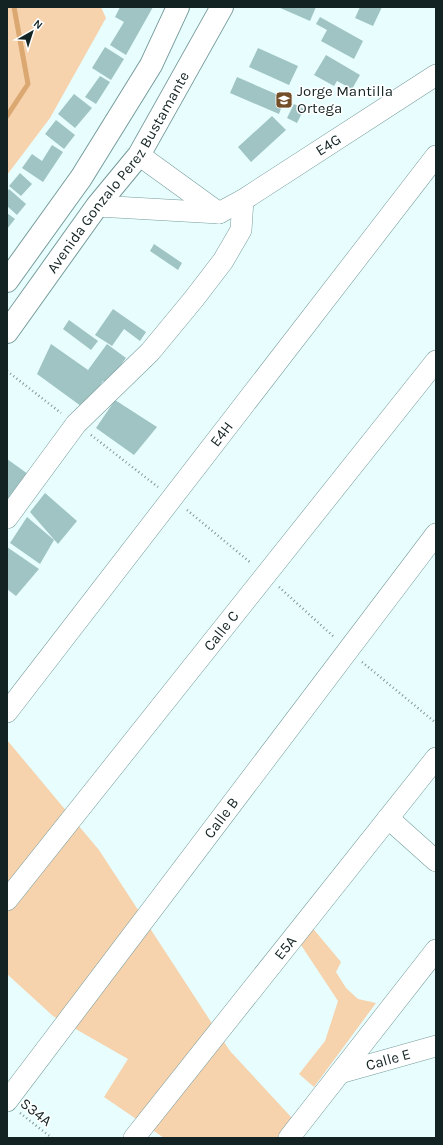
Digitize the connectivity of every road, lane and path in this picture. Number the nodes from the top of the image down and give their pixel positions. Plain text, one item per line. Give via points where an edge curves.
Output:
1 (178, 7) edge
2 (222, 7) edge
3 (436, 76) edge
4 (139, 155) junction
5 (436, 156) edge
6 (244, 200) junction
7 (97, 206) junction
8 (219, 213) junction
9 (7, 281) edge
10 (7, 332) edge
11 (436, 361) edge
12 (7, 371) edge
13 (76, 424) junction
14 (172, 498) junction
15 (7, 518) edge
16 (436, 534) edge
17 (266, 575) junction
18 (348, 650) junction
19 (7, 712) edge
20 (436, 722) edge
21 (436, 758) edge
22 (388, 818) junction
23 (436, 861) edge
24 (7, 900) edge
25 (436, 950) edge
26 (436, 1046) edge
27 (340, 1073) junction
28 (13, 1106) edge
29 (52, 1138) edge
30 (134, 1138) edge
31 (289, 1138) edge

1 - 9 main road, Avenida Gonzalo Perez Bustamante via 151,65 85,171
2 - 4 main road, Avenida Gonzalo Perez Bustamante
3 - 6 street, E4G
4 - 7 main road, Avenida Gonzalo Perez Bustamante
4 - 8 street
5 - 14 street, E4H
6 - 8 street, E4G
6 - 13 street via 242,230 223,261 150,352
7 - 8 street
7 - 10 main road, Avenida Gonzalo Perez Bustamante
11 - 17 street, Calle C
12 - 13 path
13 - 14 path
13 - 15 street
14 - 17 path
14 - 19 street, E4H
16 - 18 street, Calle B
17 - 18 path
17 - 24 street, Calle C
18 - 20 path
18 - 28 street, Calle B
21 - 22 street, E5A
22 - 23 street
22 - 30 street, E5A
25 - 27 street
26 - 27 street, Calle E
27 - 31 street
28 - 29 path, S34A

